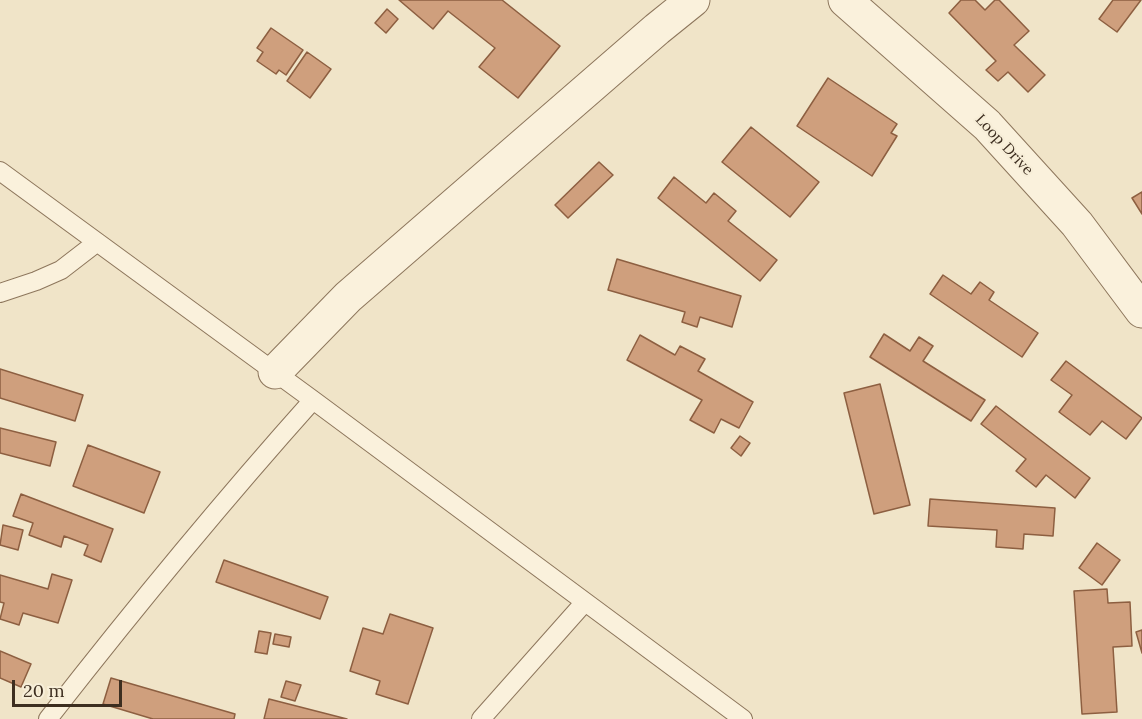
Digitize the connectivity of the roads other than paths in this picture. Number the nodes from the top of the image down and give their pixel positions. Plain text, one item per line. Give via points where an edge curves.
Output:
1 (693, 0) edge
2 (845, 0) edge
3 (0, 171) edge
4 (96, 243) junction
5 (0, 293) edge
6 (1142, 311) edge
7 (274, 372) junction
8 (313, 400) junction
9 (584, 603) junction
10 (48, 719) edge
11 (481, 719) edge
12 (743, 719) edge

1 - 7 street via 348,297
2 - 6 street, Loop Drive via 987,125 1077,224
3 - 4 lane
4 - 5 lane via 62,270
4 - 7 lane
7 - 8 lane
8 - 9 lane
8 - 10 lane via 265,453
9 - 11 lane
9 - 12 lane

